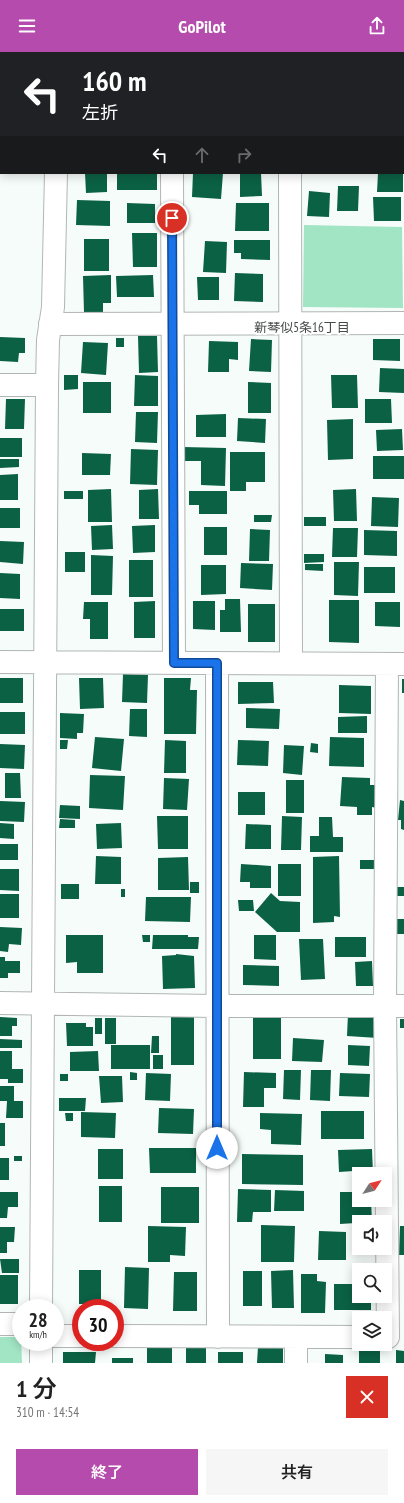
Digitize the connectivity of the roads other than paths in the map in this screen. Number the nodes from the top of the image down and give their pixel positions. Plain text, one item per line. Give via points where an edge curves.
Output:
1 (56, 174) edge
2 (172, 174) edge
3 (290, 174) edge
4 (291, 323) junction
5 (404, 323) edge
6 (50, 324) junction
7 (173, 324) junction
8 (0, 385) edge
9 (47, 385) junction
10 (0, 662) edge
11 (45, 662) junction
12 (174, 663) junction
13 (217, 663) junction
14 (291, 664) junction
15 (396, 664) edge
16 (0, 1003) edge
17 (43, 1003) junction
18 (216, 1006) junction
19 (395, 1006) edge
20 (41, 1299) edge
21 (0, 1324) edge
22 (12, 1324) edge
23 (124, 1336) edge
24 (218, 1337) junction
25 (296, 1337) junction
26 (352, 1337) edge
27 (392, 1338) edge
28 (41, 1351) edge
29 (41, 1363) edge
30 (296, 1363) edge

1 - 6 street via 53,307
2 - 7 street
3 - 4 street
4 - 5 street
4 - 7 street
4 - 14 street
6 - 7 street
6 - 9 street
7 - 12 street
8 - 9 street
9 - 11 street
10 - 11 street
11 - 12 street
11 - 17 street
12 - 13 street
13 - 14 street
13 - 18 street
14 - 15 street
15 - 19 street
16 - 17 street
17 - 18 street
17 - 20 street
18 - 19 street
18 - 24 street
19 - 27 street
21 - 22 street
23 - 24 street
24 - 25 street
25 - 26 street
25 - 30 street
28 - 29 street

